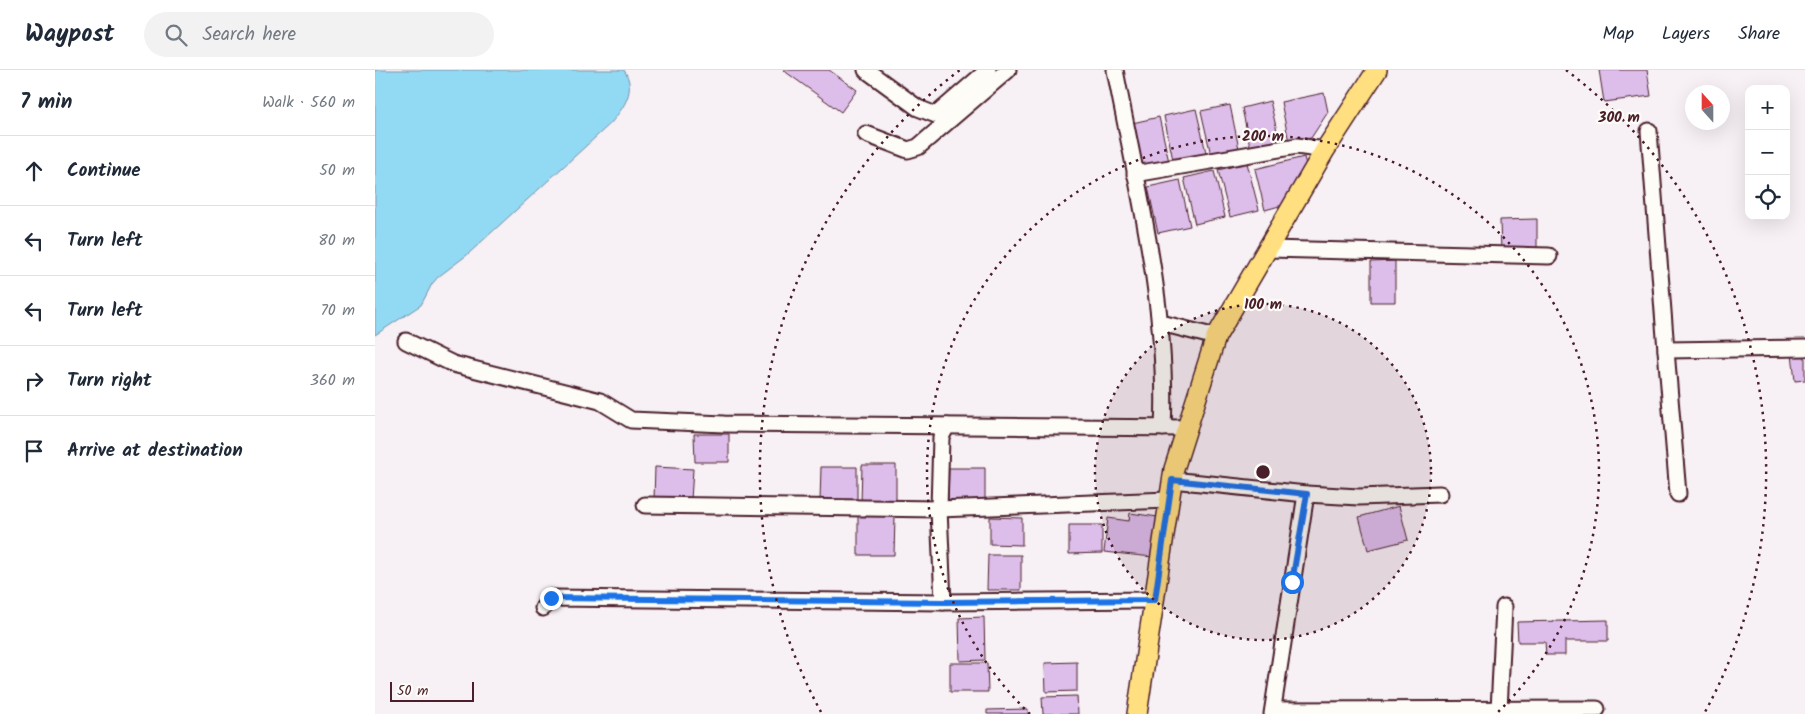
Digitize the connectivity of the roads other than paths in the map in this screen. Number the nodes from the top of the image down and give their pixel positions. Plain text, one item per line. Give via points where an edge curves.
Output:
1 (866, 70) edge
2 (988, 70) edge
3 (1008, 70) edge
4 (1115, 70) edge
5 (1377, 70) edge
6 (1649, 132) dead end
7 (866, 134) dead end
8 (1325, 150) junction
9 (1135, 174) junction
10 (1269, 249) junction
11 (1549, 256) dead end
12 (1161, 324) junction
13 (1215, 337) junction
14 (406, 341) dead end
15 (1805, 348) edge
16 (1666, 350) junction
17 (947, 426) junction
18 (1163, 428) junction
19 (1185, 428) junction
20 (1172, 480) junction
21 (1307, 494) junction
22 (1440, 494) dead end
23 (1678, 494) dead end
24 (1168, 500) junction
25 (645, 505) dead end
26 (939, 509) junction
27 (1155, 600) junction
28 (943, 602) junction
29 (1504, 607) dead end
30 (543, 608) dead end
31 (1597, 709) dead end
32 (1499, 710) junction
33 (1272, 712) edge
34 (1137, 714) edge

1 - 2 street via 919,108 936,114
3 - 7 street via 918,147 909,150
4 - 9 street
5 - 8 main road
6 - 16 street
8 - 9 street via 1297,146
8 - 10 main road
9 - 12 street
10 - 11 street
10 - 13 main road
12 - 13 street
12 - 18 street
13 - 19 main road
14 - 17 street via 453,364 600,401 631,420
15 - 16 street
16 - 23 street
17 - 18 street
17 - 26 street via 941,437
18 - 19 street
19 - 20 main road
20 - 21 street
20 - 24 main road
21 - 22 street via 1359,497
21 - 33 street
24 - 26 street
24 - 27 main road
25 - 26 street
26 - 28 street
27 - 28 street
27 - 34 main road
28 - 30 street via 551,598
29 - 32 street
31 - 32 street
32 - 33 street

